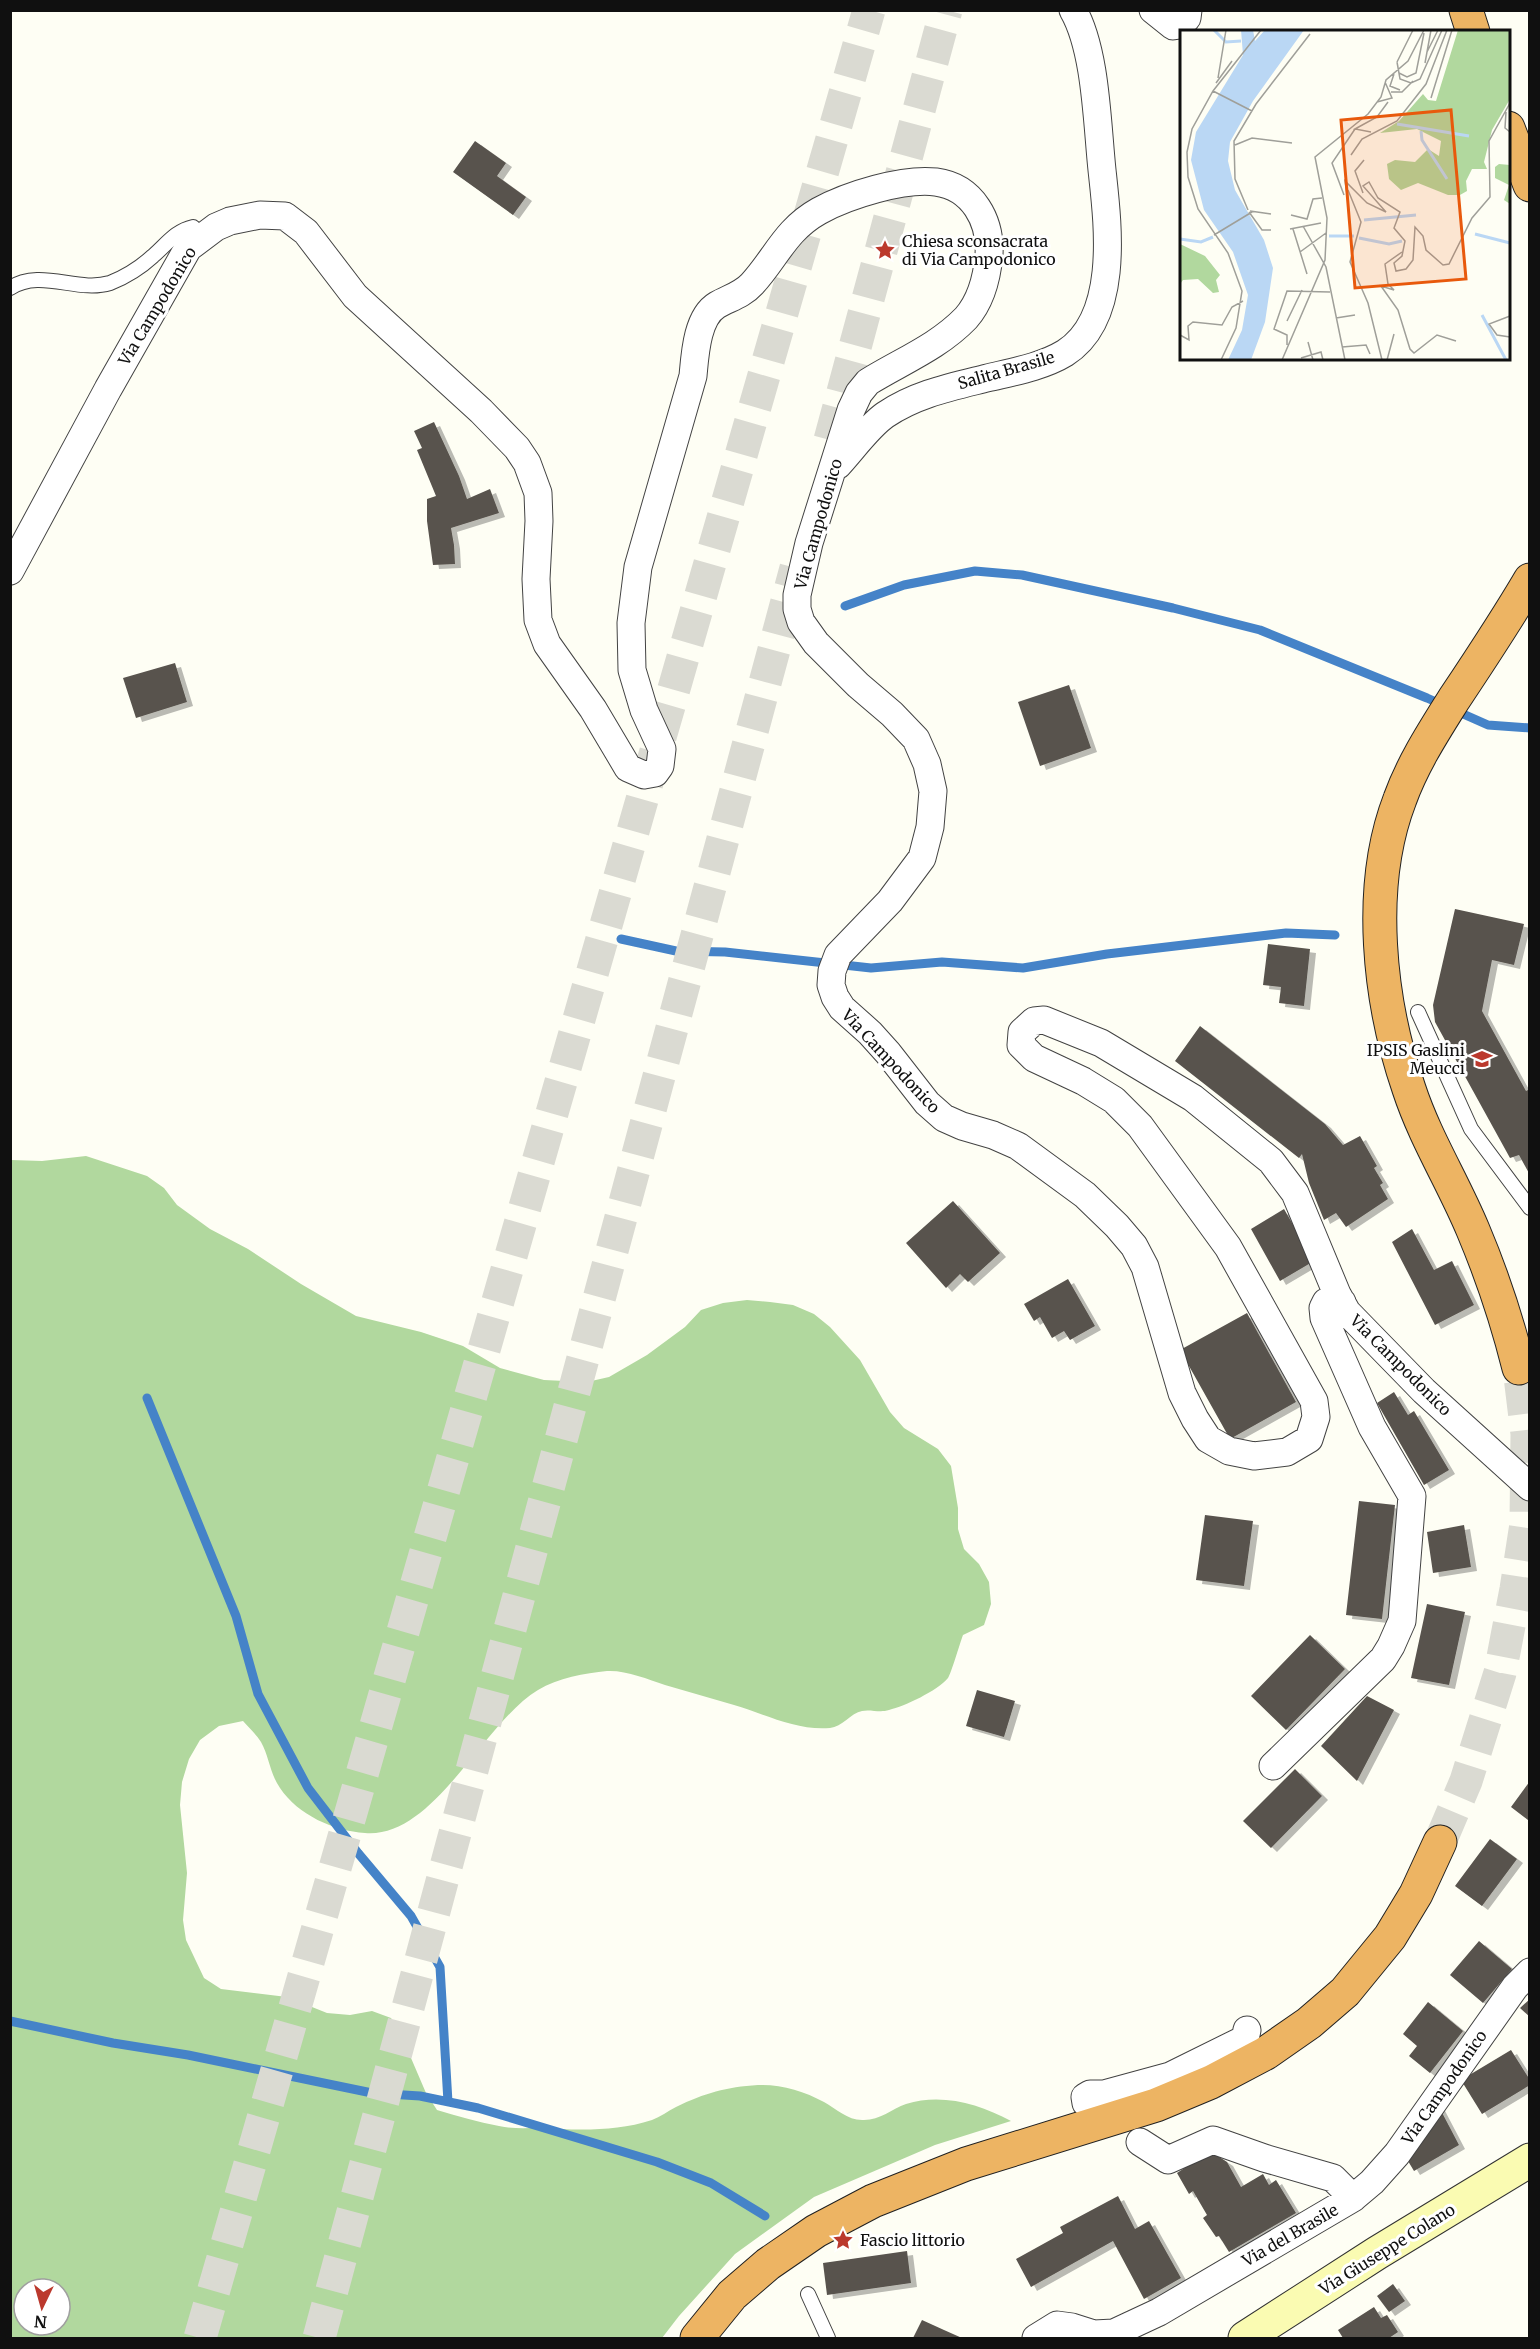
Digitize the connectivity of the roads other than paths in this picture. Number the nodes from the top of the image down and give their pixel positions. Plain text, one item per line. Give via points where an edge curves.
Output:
1 (1072, 10) edge
2 (1153, 10) edge
3 (1188, 10) edge
4 (1466, 10) edge
5 (1472, 30) edge
6 (1510, 131) edge
7 (1530, 185) edge
8 (202, 236) junction
9 (10, 288) edge
10 (833, 471) junction
11 (10, 571) edge
12 (1530, 580) edge
13 (1418, 1012) dead end
14 (1530, 1208) edge
15 (1342, 1302) junction
16 (1520, 1368) tunnel mouth
17 (1530, 1487) edge
18 (1273, 1766) dead end
19 (1440, 1842) tunnel mouth
20 (1530, 1972) edge
21 (1247, 2030) dead end
22 (1086, 2103) dead end
23 (1140, 2142) dead end
24 (1530, 2160) edge
25 (1353, 2198) junction
26 (808, 2294) dead end
27 (697, 2338) edge
28 (828, 2338) edge
29 (1036, 2338) edge
30 (1245, 2338) edge

1 - 10 street, Salita Brasile via 1082,26 1089,56 1109,231 1102,299 1085,334 1065,352 1039,364 945,387 914,399 883,416
2 - 3 street via 1173,26 1187,18
4 - 5 highway
6 - 7 highway
8 - 9 lane via 193,227 182,230 137,268 108,283 76,285 28,280
8 - 10 street, Via Campodonico via 246,217 285,216 297,224 355,296 517,448 538,493 538,620 547,644 593,709 622,759 635,772 655,773 662,748 644,710 632,670 633,597 705,320 713,308 752,285 791,232 820,211 887,186 938,182 951,187 974,202 987,225 987,267 978,300 945,338 876,377 859,393
8 - 11 street, Via Campodonico via 182,258
10 - 15 street, Via Campodonico via 797,595 801,622 816,643 916,739 933,791 922,858 890,901 838,955 832,970 835,997 944,1118 1018,1146 1085,1195 1134,1246 1145,1267 1182,1393 1208,1439 1229,1451 1254,1456 1287,1452 1309,1439 1316,1417 1314,1401 1228,1247 1140,1126 1114,1100 1026,1052 1021,1038 1028,1025 1044,1020 1101,1043 1193,1098 1272,1161 1295,1193
12 - 16 highway via 1416,763 1399,800 1383,871 1381,910 1386,998 1409,1090 1473,1229 1503,1306
13 - 14 lane via 1471,1128
15 - 17 street, Via Campodonico via 1347,1312 1424,1391
15 - 18 street via 1326,1302 1324,1318 1372,1427 1412,1496 1402,1621 1383,1659
19 - 27 highway via 1390,1937 1345,1992 1266,2053 1156,2105 966,2164 873,2201 816,2231 768,2264 732,2295
20 - 25 street, Via Campodonico via 1515,1987 1397,2154
21 - 22 street via 1245,2038 1170,2076 1104,2094 1090,2094 1085,2097
23 - 25 street, Via del Brasile via 1168,2160 1213,2140 1333,2178
24 - 30 main road, Via Giuseppe Colano
25 - 29 street, Via del Brasile via 1160,2312 1114,2333 1094,2334 1058,2325
26 - 28 lane

